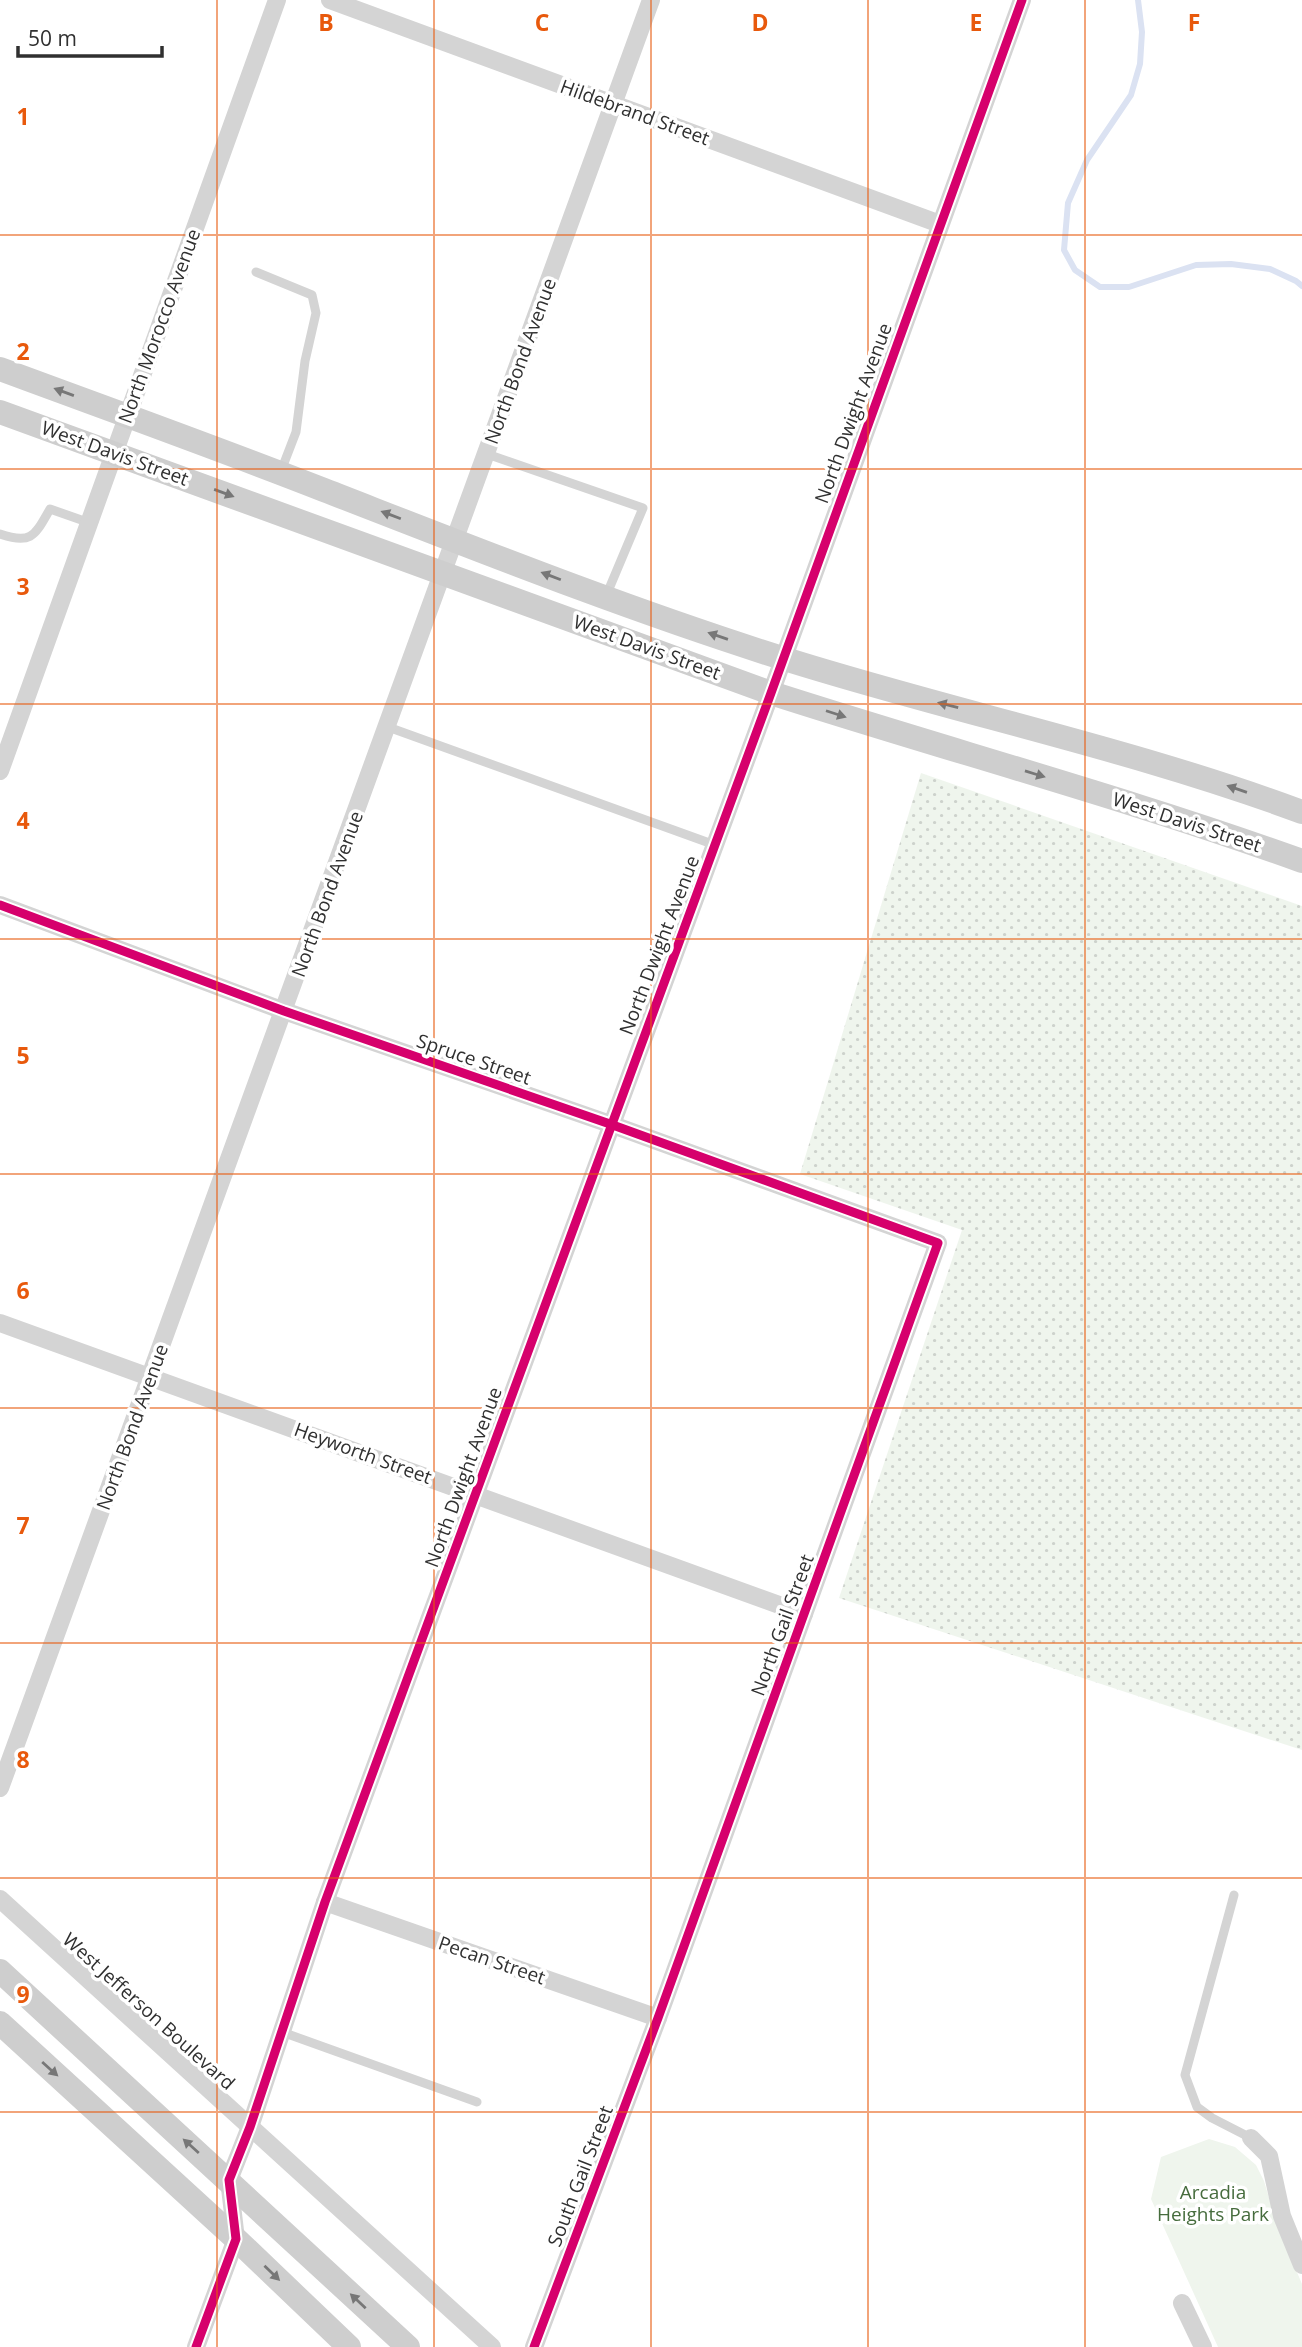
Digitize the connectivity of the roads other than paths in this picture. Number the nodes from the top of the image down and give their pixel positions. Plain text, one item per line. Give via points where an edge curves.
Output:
1 (277, 0) edge
2 (330, 0) edge
3 (651, 0) edge
4 (1022, 0) edge
5 (614, 104) junction
6 (940, 224) junction
7 (256, 272) dead end
8 (0, 369) edge
9 (0, 412) edge
10 (127, 416) junction
11 (114, 452) junction
12 (487, 454) junction
13 (280, 473) junction
14 (90, 523) junction
15 (0, 534) edge
16 (454, 540) junction
17 (442, 573) junction
18 (606, 597) junction
19 (782, 658) junction
20 (771, 693) junction
21 (388, 727) junction
22 (0, 771) edge
23 (1302, 811) edge
24 (715, 845) junction
25 (1302, 861) edge
26 (0, 905) edge
27 (284, 1011) junction
28 (610, 1124) junction
29 (938, 1243) joint
30 (0, 1323) edge
31 (151, 1377) junction
32 (476, 1494) junction
33 (804, 1614) junction
34 (0, 1788) edge
35 (1234, 1895) dead end
36 (0, 1899) edge
37 (326, 1902) junction
38 (0, 1971) edge
39 (658, 2018) junction
40 (0, 2023) edge
41 (282, 2032) junction
42 (477, 2102) dead end
43 (250, 2127) junction
44 (1251, 2138) joint
45 (229, 2180) junction
46 (236, 2239) junction
47 (1302, 2265) edge
48 (1182, 2303) dead end
49 (195, 2347) edge
50 (349, 2347) edge
51 (408, 2347) edge
52 (492, 2347) edge
53 (534, 2347) edge
54 (1203, 2347) edge

1 - 10 street, North Morocco Avenue
2 - 5 street, Hildebrand Street
3 - 5 street, North Bond Avenue
4 - 6 street, North Dwight Avenue
5 - 6 street, Hildebrand Street
5 - 12 street, North Bond Avenue
6 - 19 street, North Dwight Avenue
7 - 13 lane via 312,295 316,313 296,432
10 -> 8 main road, West Davis Street
9 - 11 main road, West Davis Street
10 - 11 street, North Morocco Avenue
10 - 13 main road, West Davis Street
11 - 14 street, North Morocco Avenue
11 -> 17 main road, West Davis Street
12 - 16 street, North Bond Avenue
12 - 18 lane via 643,508
16 -> 13 main road, West Davis Street
14 - 15 lane via 50,509 35,534 23,540
14 - 22 street, North Morocco Avenue
16 - 17 street, North Bond Avenue
18 -> 16 main road, West Davis Street
17 - 20 main road, West Davis Street
17 - 21 street, North Bond Avenue
19 -> 18 main road, West Davis Street
19 - 20 street, North Dwight Avenue
23 -> 19 main road, West Davis Street via 1172,767
20 - 24 street, North Dwight Avenue
20 -> 25 main road, West Davis Street via 1114,797
21 - 24 lane
21 - 27 street, North Bond Avenue
24 - 28 street, North Dwight Avenue
26 - 27 street, Spruce Street
27 - 28 street, Spruce Street
27 - 31 street, North Bond Avenue
28 - 29 street, Spruce Street
28 - 32 street, North Dwight Avenue
29 - 33 street, North Gail Street
30 - 31 street, Heyworth Street
31 - 32 street, Heyworth Street
31 - 34 street, North Bond Avenue
32 - 33 street, Heyworth Street
32 - 37 street, North Dwight Avenue
33 - 39 street, North Gail Street
35 - 44 lane via 1185,2075 1197,2107
36 - 43 street, West Jefferson Boulevard
37 - 39 street, Pecan Street
37 - 41 street, North Dwight Avenue
45 -> 38 main road
39 - 53 street, South Gail Street
40 -> 46 main road
41 - 42 lane
41 - 43 street, North Dwight Avenue
43 - 45 street, North Dwight Avenue
43 - 52 street, West Jefferson Boulevard
44 - 47 street via 1269,2156 1282,2217
45 - 46 street
51 -> 45 main road
46 - 49 street
46 -> 50 main road
48 - 54 street

